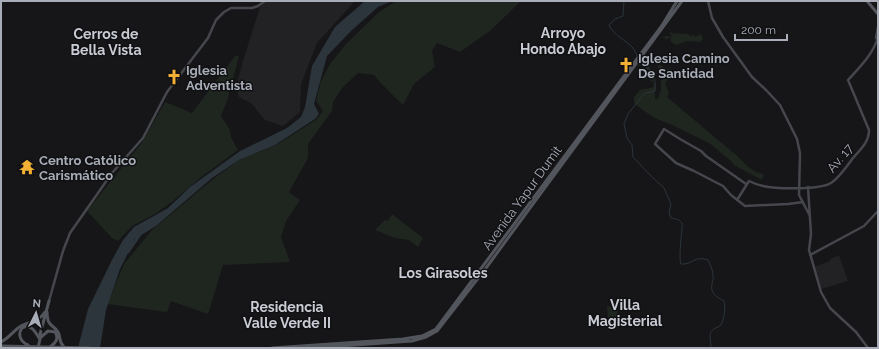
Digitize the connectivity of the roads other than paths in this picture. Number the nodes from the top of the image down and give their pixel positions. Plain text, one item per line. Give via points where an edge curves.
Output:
1 (265, 1) edge
2 (677, 1) edge
3 (682, 1) edge
4 (708, 1) edge
5 (867, 1) edge
6 (870, 4) junction
7 (878, 10) edge
8 (878, 14) edge
9 (878, 27) edge
10 (878, 37) edge
11 (875, 45) junction
12 (644, 51) junction
13 (636, 63) junction
14 (746, 184) junction
15 (808, 187) junction
16 (799, 188) junction
17 (737, 200) junction
18 (802, 202) junction
19 (808, 208) junction
20 (878, 211) edge
21 (810, 255) junction
22 (49, 301) joint
23 (46, 312) junction
24 (39, 339) junction
25 (1, 342) edge
26 (29, 346) junction
27 (1, 347) edge
28 (47, 347) junction
29 (64, 347) edge
30 (8, 348) edge
31 (37, 348) edge
32 (89, 348) edge
33 (272, 348) edge
34 (311, 348) edge
35 (868, 348) edge

1 - 22 main road via 252,8 231,8 216,20 208,38 167,92 143,138 112,174 70,233
2 - 12 main road, Avenida Yapur Dumit
3 - 12 main road, Avenida Yapur Dumit
4 - 16 main road via 712,18 723,37 752,77 780,105 790,123 800,149
5 - 6 main road
6 - 7 main road
6 - 8 main road
9 - 11 main road
10 - 11 main road
11 - 15 main road, Av. 17 via 848,80 869,130 869,138 830,184
12 - 13 main road, Avenida Yapur Dumit
13 - 33 main road, Avenida Yapur Dumit via 436,329 422,336 404,339
13 - 34 main road, Avenida Yapur Dumit via 437,331 412,341
14 - 16 main road, Av. 17 via 748,181 764,186
14 - 17 main road
14 - 17 main road via 702,151 663,130 655,145 676,163 723,186
15 - 16 main road, Av. 17
15 - 19 main road
16 - 18 main road
17 - 18 main road via 745,206
18 - 19 main road
19 - 21 main road
20 - 21 main road via 864,226
21 - 35 main road via 825,300
22 - 23 main road
23 - 24 main road
23 - 25 main road via 41,318 20,326
23 - 29 main road via 50,326 58,332 60,343
24 - 26 main road via 32,328 22,328 21,340
24 - 28 main road via 53,331 56,334 56,342
24 - 31 main road, bridge
26 - 27 main road
26 - 28 main road
27 - 30 main road
28 - 29 main road
29 - 32 main road

